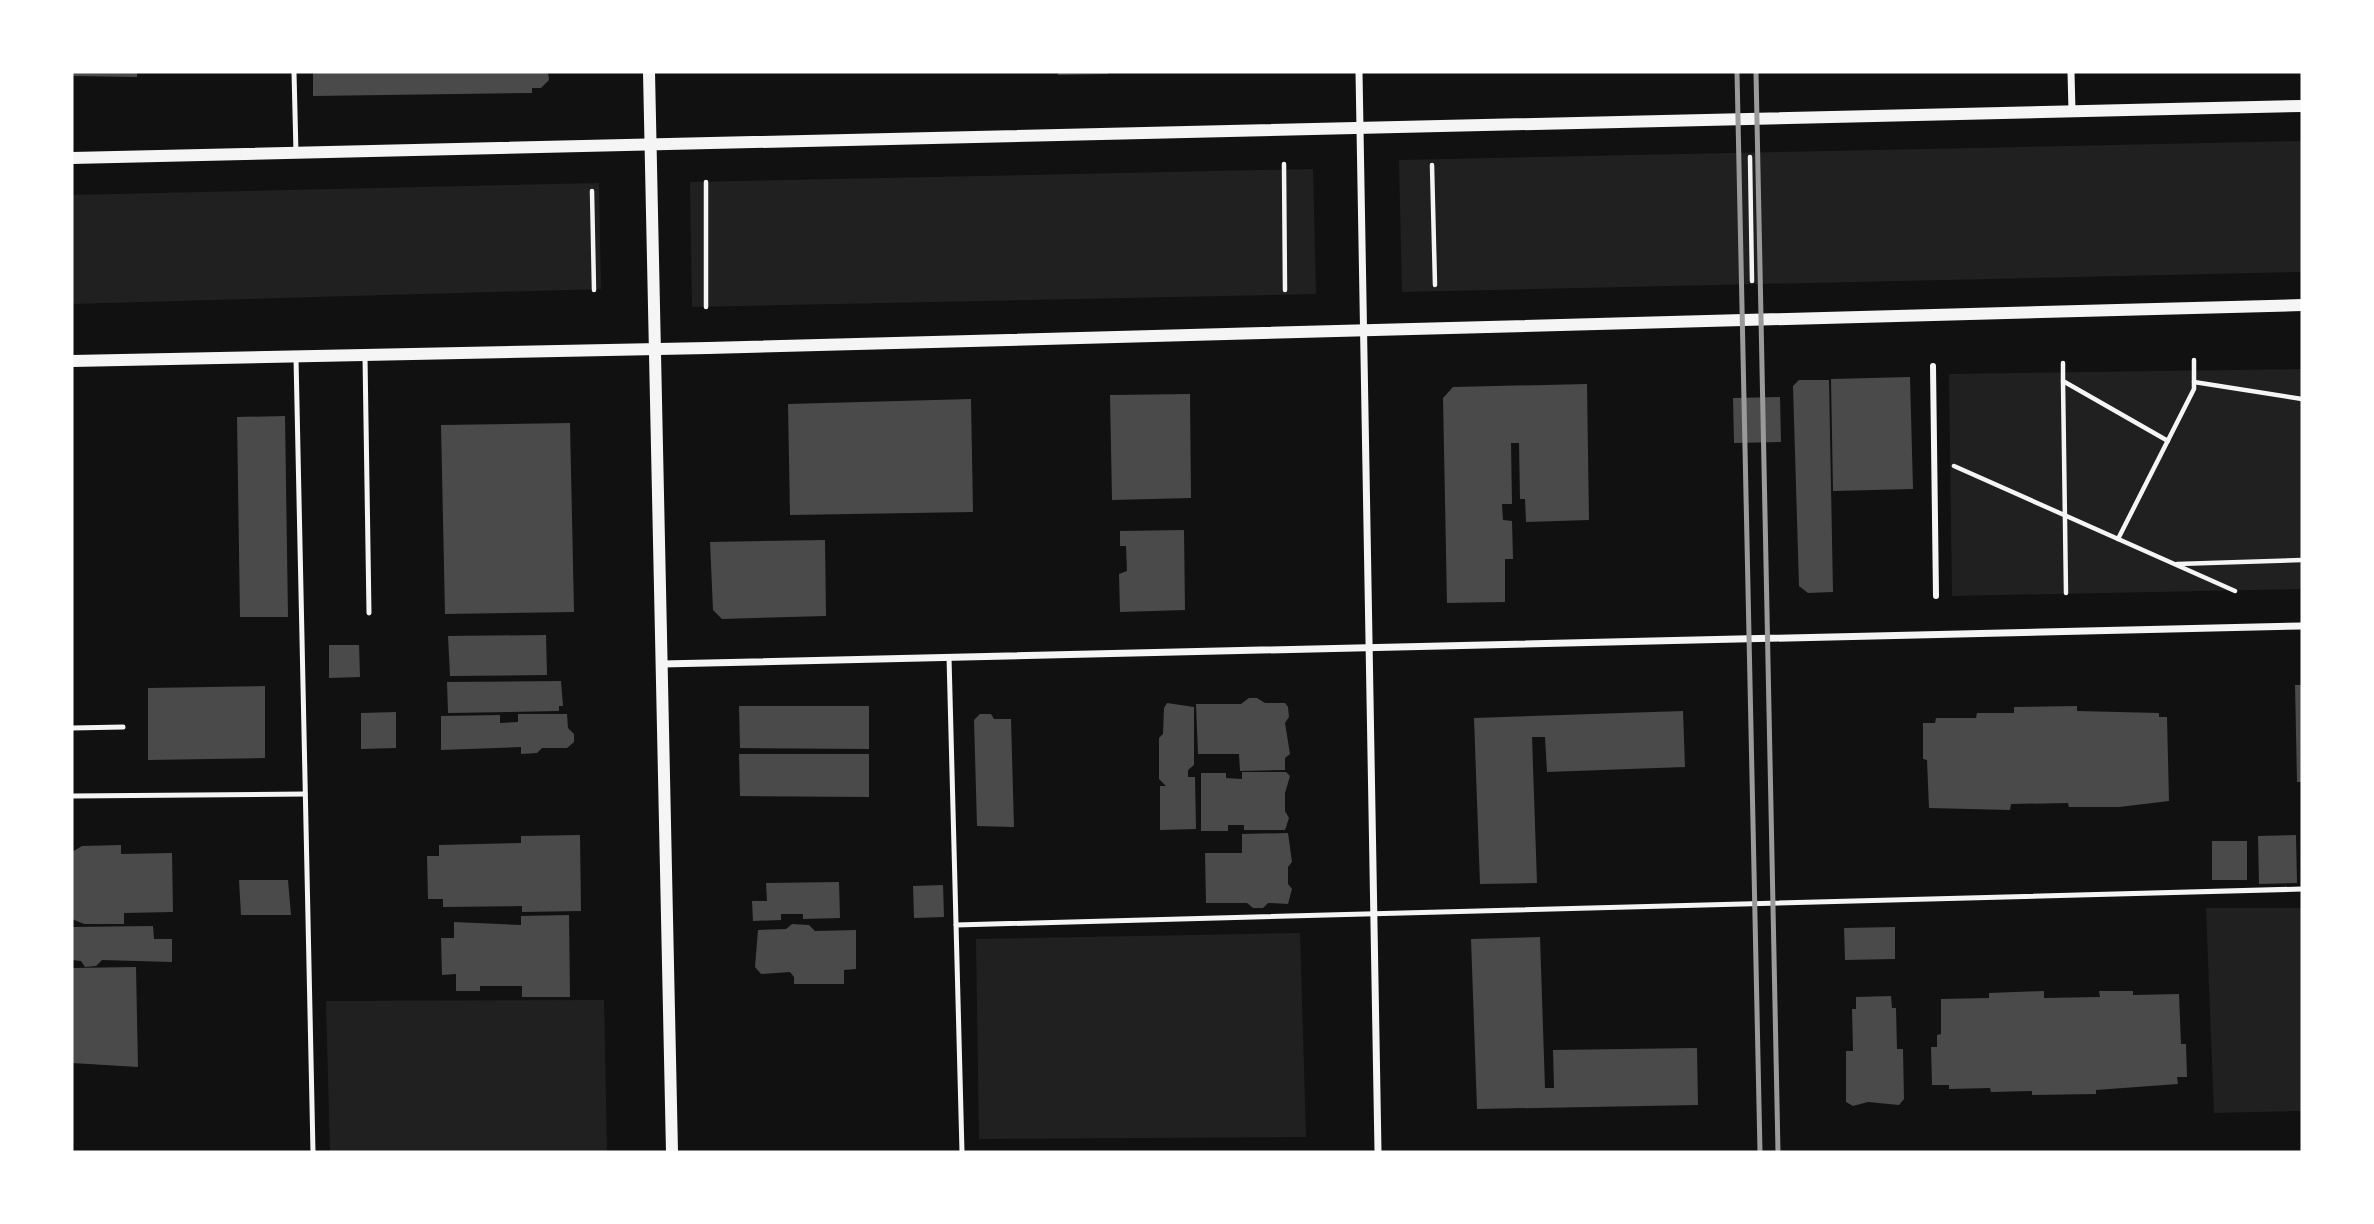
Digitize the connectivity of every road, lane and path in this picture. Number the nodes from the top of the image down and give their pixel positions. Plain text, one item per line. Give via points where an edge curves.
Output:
1 (294, 72) edge
2 (649, 72) edge
3 (1359, 72) edge
4 (2071, 72) edge
5 (2302, 106) edge
6 (2072, 111) junction
7 (1360, 128) junction
8 (650, 144) junction
9 (296, 153) junction
10 (72, 158) edge
11 (1750, 158) dead end
12 (1284, 164) dead end
13 (1432, 165) dead end
14 (706, 182) dead end
15 (592, 191) dead end
16 (1752, 281) dead end
17 (1435, 285) dead end
18 (594, 290) dead end
19 (1284, 290) dead end
20 (2302, 305) edge
21 (706, 306) dead end
22 (1364, 328) junction
23 (656, 349) junction
24 (365, 354) junction
25 (296, 355) junction
26 (72, 360) edge
27 (2194, 360) dead end
28 (2063, 363) dead end
29 (1933, 366) dead end
30 (2063, 381) junction
31 (2194, 383) junction
32 (2302, 399) edge
33 (2168, 441) junction
34 (1934, 457) junction
35 (2065, 515) junction
36 (2119, 539) junction
37 (2302, 561) edge
38 (2175, 564) junction
39 (2235, 590) dead end
40 (2066, 593) dead end
41 (1936, 596) dead end
42 (369, 613) dead end
43 (2302, 626) edge
44 (1369, 648) junction
45 (949, 657) junction
46 (662, 664) junction
47 (123, 727) dead end
48 (72, 728) edge
49 (305, 794) junction
50 (72, 796) edge
51 (2302, 889) edge
52 (1374, 914) junction
53 (956, 925) junction
54 (313, 1152) edge
55 (672, 1152) edge
56 (961, 1152) edge
57 (1378, 1152) edge

1 - 9 lane
2 - 8 street
3 - 7 street
4 - 6 street
5 - 6 street
6 - 7 street
7 - 8 street
7 - 22 street
8 - 9 street
8 - 23 street
9 - 10 street
11 - 16 path
12 - 19 path
13 - 17 path
14 - 21 path
15 - 18 path
20 - 22 street
22 - 23 street
22 - 44 street
23 - 24 street
23 - 46 street
24 - 25 street
24 - 42 lane
25 - 26 street
25 - 49 lane
27 - 31 path
28 - 30 path
29 - 34 street
30 - 33 path
30 - 35 path
31 - 32 path
31 - 33 path
33 - 36 path
34 - 35 path
34 - 41 street
35 - 36 path
35 - 40 path
36 - 38 path
37 - 38 path
38 - 39 path
43 - 44 street
44 - 45 street
44 - 52 street
45 - 46 street
45 - 53 lane
46 - 55 street
47 - 48 lane
49 - 50 lane
49 - 54 lane
51 - 52 lane
52 - 53 lane
52 - 57 street
53 - 56 lane

